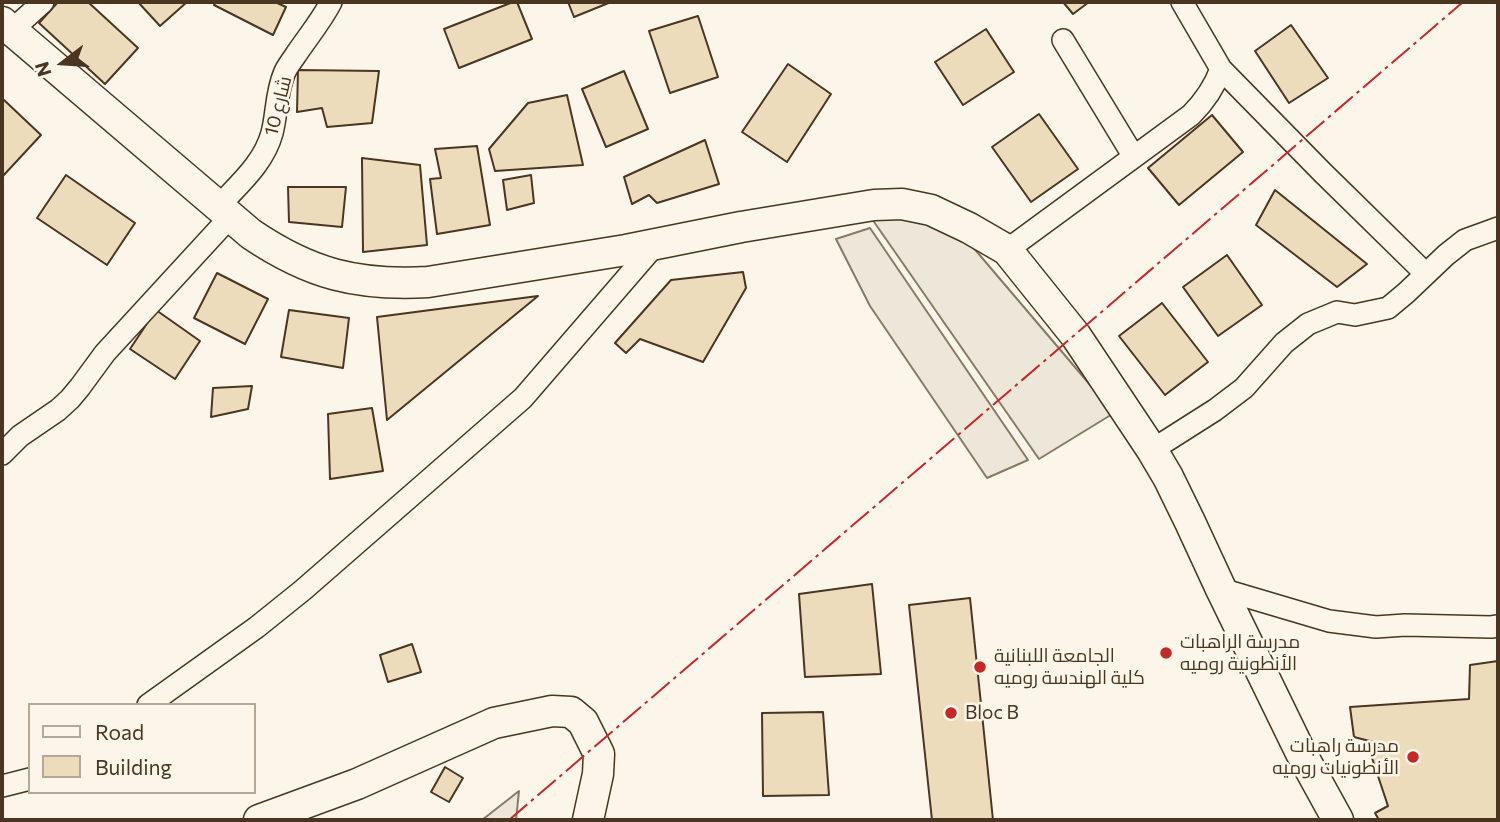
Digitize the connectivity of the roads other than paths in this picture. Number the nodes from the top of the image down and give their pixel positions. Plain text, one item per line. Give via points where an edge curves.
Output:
1 (43, 2) edge
2 (331, 2) edge
3 (1182, 2) edge
4 (6, 27) edge
5 (1063, 40) dead end
6 (1221, 69) junction
7 (1134, 157) junction
8 (225, 212) junction
9 (1498, 228) edge
10 (656, 244) junction
11 (1007, 250) junction
12 (1426, 274) junction
13 (1152, 450) junction
14 (2, 454) edge
15 (1220, 589) junction
16 (1498, 626) edge
17 (151, 703) edge
18 (28, 780) edge
19 (2, 786) edge
20 (259, 820) edge
21 (588, 820) edge
22 (1338, 820) edge

1 - 4 street
2 - 8 street, شارع 10 via 284,73 264,154
3 - 6 street
4 - 8 street
5 - 7 street
6 - 7 street via 1206,100
6 - 12 street
7 - 11 street
8 - 10 street via 297,262 348,278 401,284
8 - 14 street, شارع 10 via 80,387
9 - 12 street via 1465,240
10 - 11 street via 793,218 902,204 931,210
10 - 17 street via 523,398 303,590
11 - 13 street via 1076,337
12 - 13 street via 1388,308 1356,315 1337,312 1308,324 1284,343 1244,388
13 - 15 street
15 - 16 street via 1329,621 1376,628
15 - 22 street
18 - 19 street
20 - 21 street via 356,784 494,723 552,711 570,712 583,722 598,754

